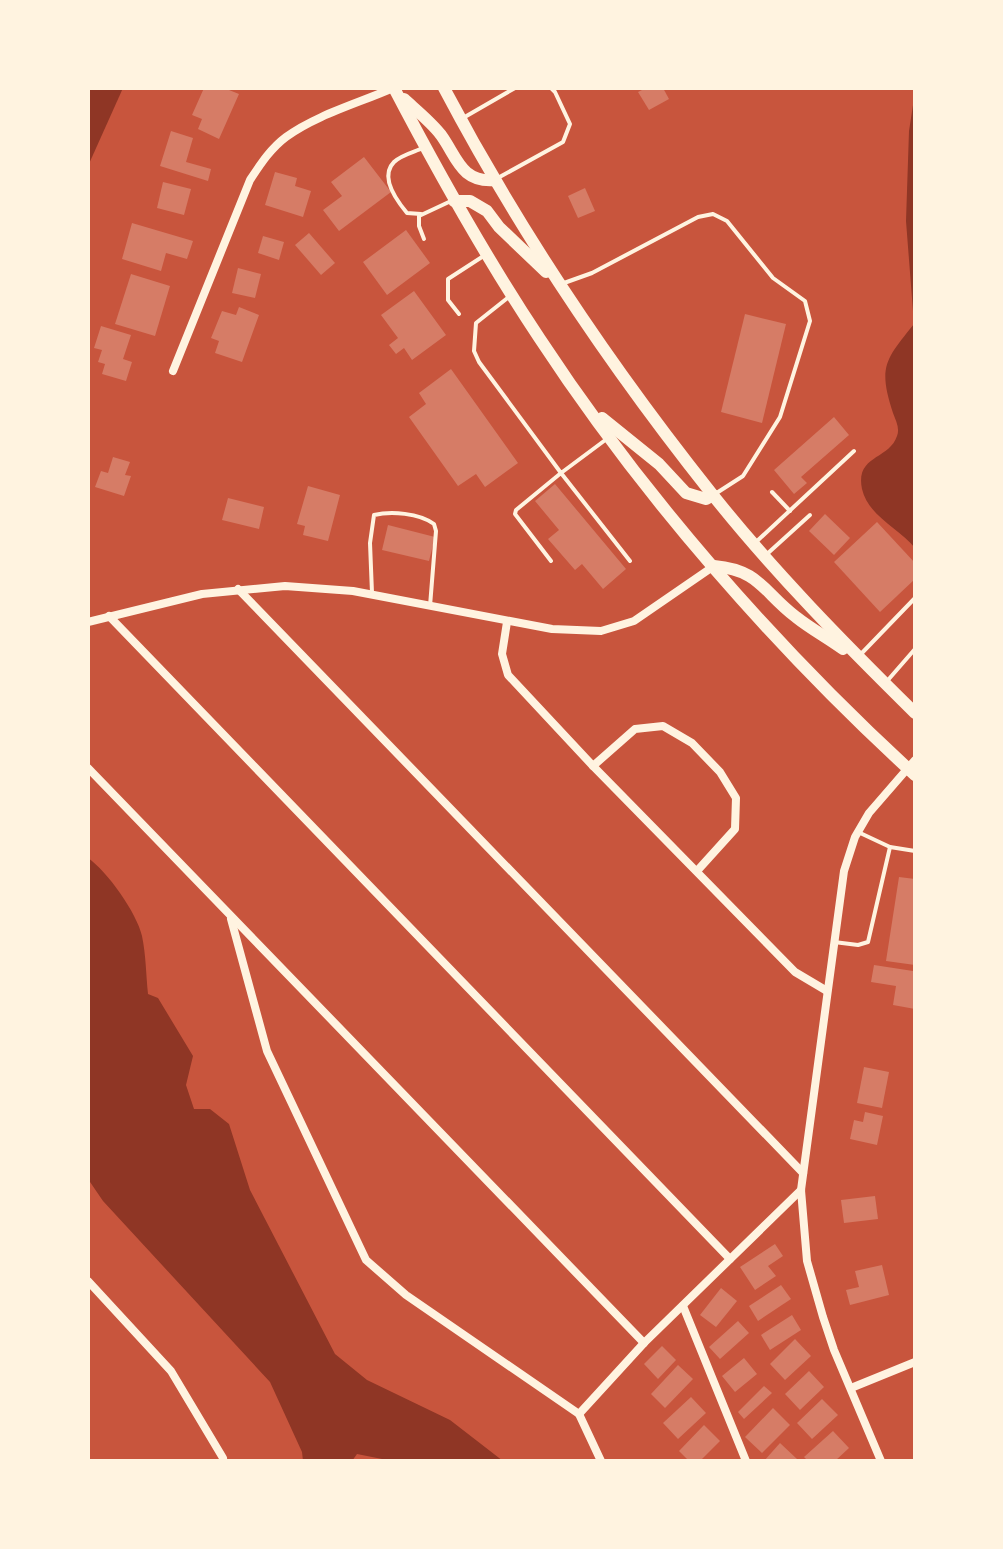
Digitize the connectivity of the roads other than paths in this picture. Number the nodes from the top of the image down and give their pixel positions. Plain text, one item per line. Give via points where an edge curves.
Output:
1 (394, 88) edge
2 (515, 88) edge
3 (551, 88) edge
4 (447, 89) edge
5 (461, 119) junction
6 (425, 147) junction
7 (495, 180) junction
8 (454, 201) junction
9 (421, 214) junction
10 (424, 239) dead end
11 (487, 254) junction
12 (560, 285) junction
13 (512, 295) junction
14 (459, 314) dead end
15 (173, 371) dead end
16 (587, 406) junction
17 (610, 437) junction
18 (854, 451) dead end
19 (561, 473) junction
20 (772, 492) dead end
21 (713, 495) junction
22 (790, 511) junction
23 (810, 515) dead end
24 (755, 544) junction
25 (765, 556) junction
26 (551, 561) dead end
27 (630, 561) dead end
28 (714, 566) junction
29 (238, 589) junction
30 (373, 595) junction
31 (915, 598) edge
32 (430, 607) junction
33 (109, 616) junction
34 (88, 622) edge
35 (507, 622) junction
36 (915, 649) edge
37 (860, 659) junction
38 (885, 683) junction
39 (915, 713) edge
40 (593, 766) junction
41 (88, 768) edge
42 (912, 768) edge
43 (858, 832) junction
44 (890, 847) junction
45 (915, 851) edge
46 (697, 871) junction
47 (231, 918) junction
48 (834, 942) junction
49 (827, 991) junction
50 (803, 1173) junction
51 (801, 1190) junction
52 (730, 1259) junction
53 (88, 1281) edge
54 (683, 1306) junction
55 (644, 1343) junction
56 (915, 1362) edge
57 (851, 1388) junction
58 (579, 1414) junction
59 (223, 1458) dead end
60 (601, 1461) edge
61 (746, 1461) edge
62 (881, 1461) edge

1 - 6 main road
1 - 7 main road via 440,133 469,175
1 - 15 street via 300,128 265,157 250,180
2 - 5 lane
3 - 7 lane via 570,124 563,142
4 - 5 main road
5 - 7 main road
6 - 8 main road
6 - 9 lane via 398,158 389,171 394,199 407,213
7 - 12 main road
8 - 9 lane
8 - 11 main road
8 - 12 main road via 470,201 487,211
9 - 10 lane
11 - 13 main road
11 - 14 lane via 448,279 448,300
12 - 21 main road
12 - 21 lane via 713,214 727,221 773,278 805,301 810,321 780,417 743,476
13 - 16 main road
13 - 19 lane via 476,323 474,351
16 - 17 main road
16 - 21 main road via 686,493 706,499
17 - 19 lane
17 - 28 main road
18 - 22 lane
19 - 26 lane via 515,514
19 - 27 lane
20 - 22 lane
21 - 24 main road
22 - 24 lane
23 - 25 lane
24 - 25 main road
25 - 37 main road
28 - 35 street via 618,627 583,631
28 - 37 main road via 750,575 796,617
28 - 42 main road via 790,651
29 - 30 street via 318,587
29 - 33 street
29 - 50 street
30 - 32 street
30 - 32 lane via 374,515 421,517 436,531
31 - 37 lane
32 - 35 street
33 - 34 street
33 - 52 street
35 - 40 street via 502,654 508,675
36 - 38 lane
37 - 38 main road
38 - 39 main road
40 - 46 street
40 - 46 street via 635,729 663,726 692,743 736,798 735,829
41 - 47 street
42 - 43 street
43 - 44 lane
43 - 48 street via 844,871
44 - 45 lane
44 - 48 lane via 868,942
46 - 49 street via 795,972
47 - 55 street
47 - 58 street via 267,1051 366,1260 406,1295
48 - 49 street
49 - 50 street
50 - 51 street
51 - 52 street
51 - 57 street via 807,1261
52 - 54 street
53 - 59 street via 171,1371
54 - 55 street
54 - 61 street
55 - 58 street
56 - 57 street
57 - 62 street
58 - 60 street

